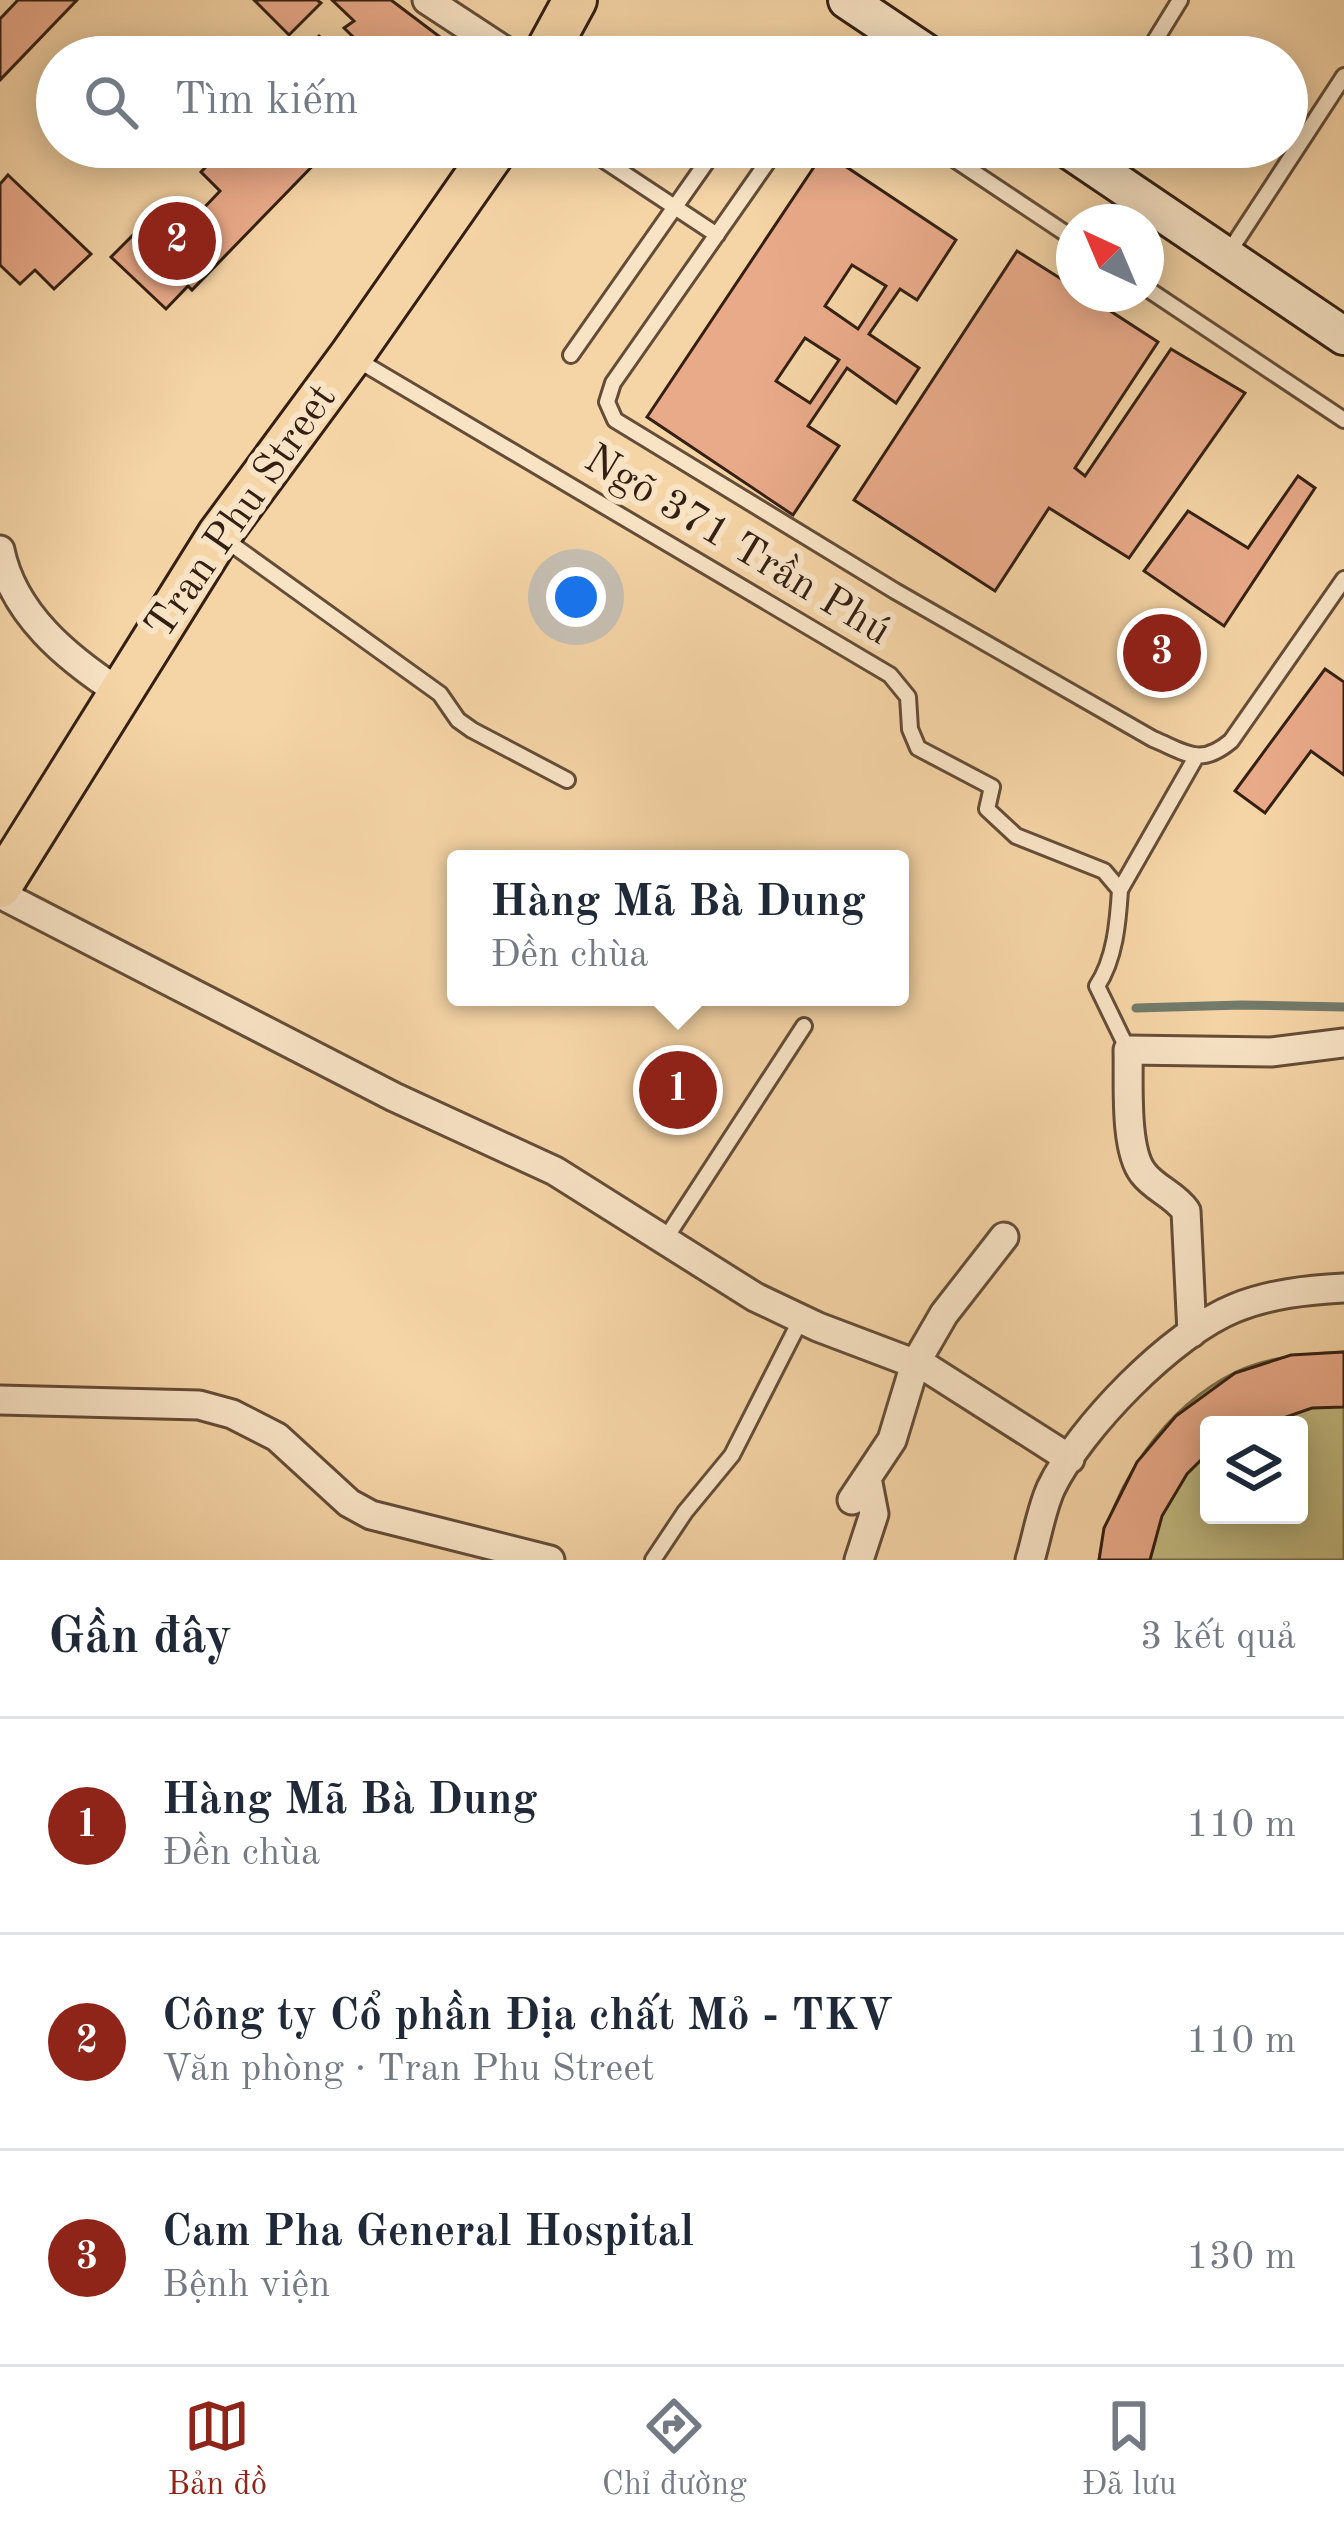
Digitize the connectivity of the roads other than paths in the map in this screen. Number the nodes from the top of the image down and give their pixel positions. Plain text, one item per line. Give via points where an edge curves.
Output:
1 (428, 0) edge
2 (575, 0) edge
3 (848, 0) edge
4 (1180, 0) edge
5 (482, 36) edge
6 (555, 36) edge
7 (901, 36) edge
8 (1158, 36) edge
9 (1344, 76) edge
10 (1308, 131) edge
11 (482, 168) edge
12 (615, 168) edge
13 (702, 168) edge
14 (763, 168) edge
15 (968, 168) edge
16 (1100, 168) edge
17 (1284, 168) edge
18 (674, 208) junction
19 (1056, 227) edge
20 (717, 235) junction
21 (1226, 256) junction
22 (1164, 300) edge
23 (1344, 336) edge
24 (571, 355) dead end
25 (351, 356) junction
26 (1344, 420) edge
27 (219, 535) junction
28 (0, 551) edge
29 (1344, 578) edge
30 (119, 692) junction
31 (1196, 757) junction
32 (567, 780) dead end
33 (0, 890) edge
34 (1120, 890) junction
35 (804, 1026) dead end
36 (1344, 1042) edge
37 (1128, 1050) junction
38 (1004, 1237) dead end
39 (664, 1241) junction
40 (1344, 1288) edge
41 (801, 1319) junction
42 (1192, 1334) junction
43 (915, 1364) junction
44 (0, 1400) edge
45 (1070, 1459) junction
46 (550, 1560) edge
47 (653, 1560) edge
48 (859, 1560) edge
49 (1030, 1560) edge

1 - 5 street
2 - 6 main road
3 - 7 street
4 - 8 lane
9 - 10 lane
11 - 25 main road, Tran Phu Street
12 - 18 lane
13 - 18 lane
14 - 20 lane
15 - 19 lane
16 - 21 street
17 - 21 lane
18 - 20 lane
18 - 24 lane
20 - 31 lane via 613,382 607,402 615,420 895,591
21 - 23 street
22 - 26 lane
25 - 27 main road, Tran Phu Street
25 - 34 lane, Ngõ 371 Trần Phú via 890,674 908,697 918,748 992,787 987,809 1016,836 1104,871
27 - 30 main road, Tran Phu Street
27 - 32 lane via 440,694 472,730
28 - 30 street via 4,574 50,639
29 - 31 lane via 1232,741 1213,757
30 - 33 main road, Tran Phu Street
31 - 34 lane
33 - 39 street via 394,1097 556,1171
34 - 37 lane via 1118,927 1097,986
35 - 39 lane
36 - 37 street via 1271,1052
37 - 42 street via 1135,1159 1186,1211
38 - 43 street
39 - 41 street
40 - 42 street via 1233,1308
41 - 43 street
41 - 47 lane via 732,1455
42 - 45 street via 1112,1404
43 - 45 street
43 - 48 street via 892,1440 860,1489 874,1514
44 - 46 street via 199,1405 232,1414 277,1437 371,1515
45 - 49 street via 1050,1490

